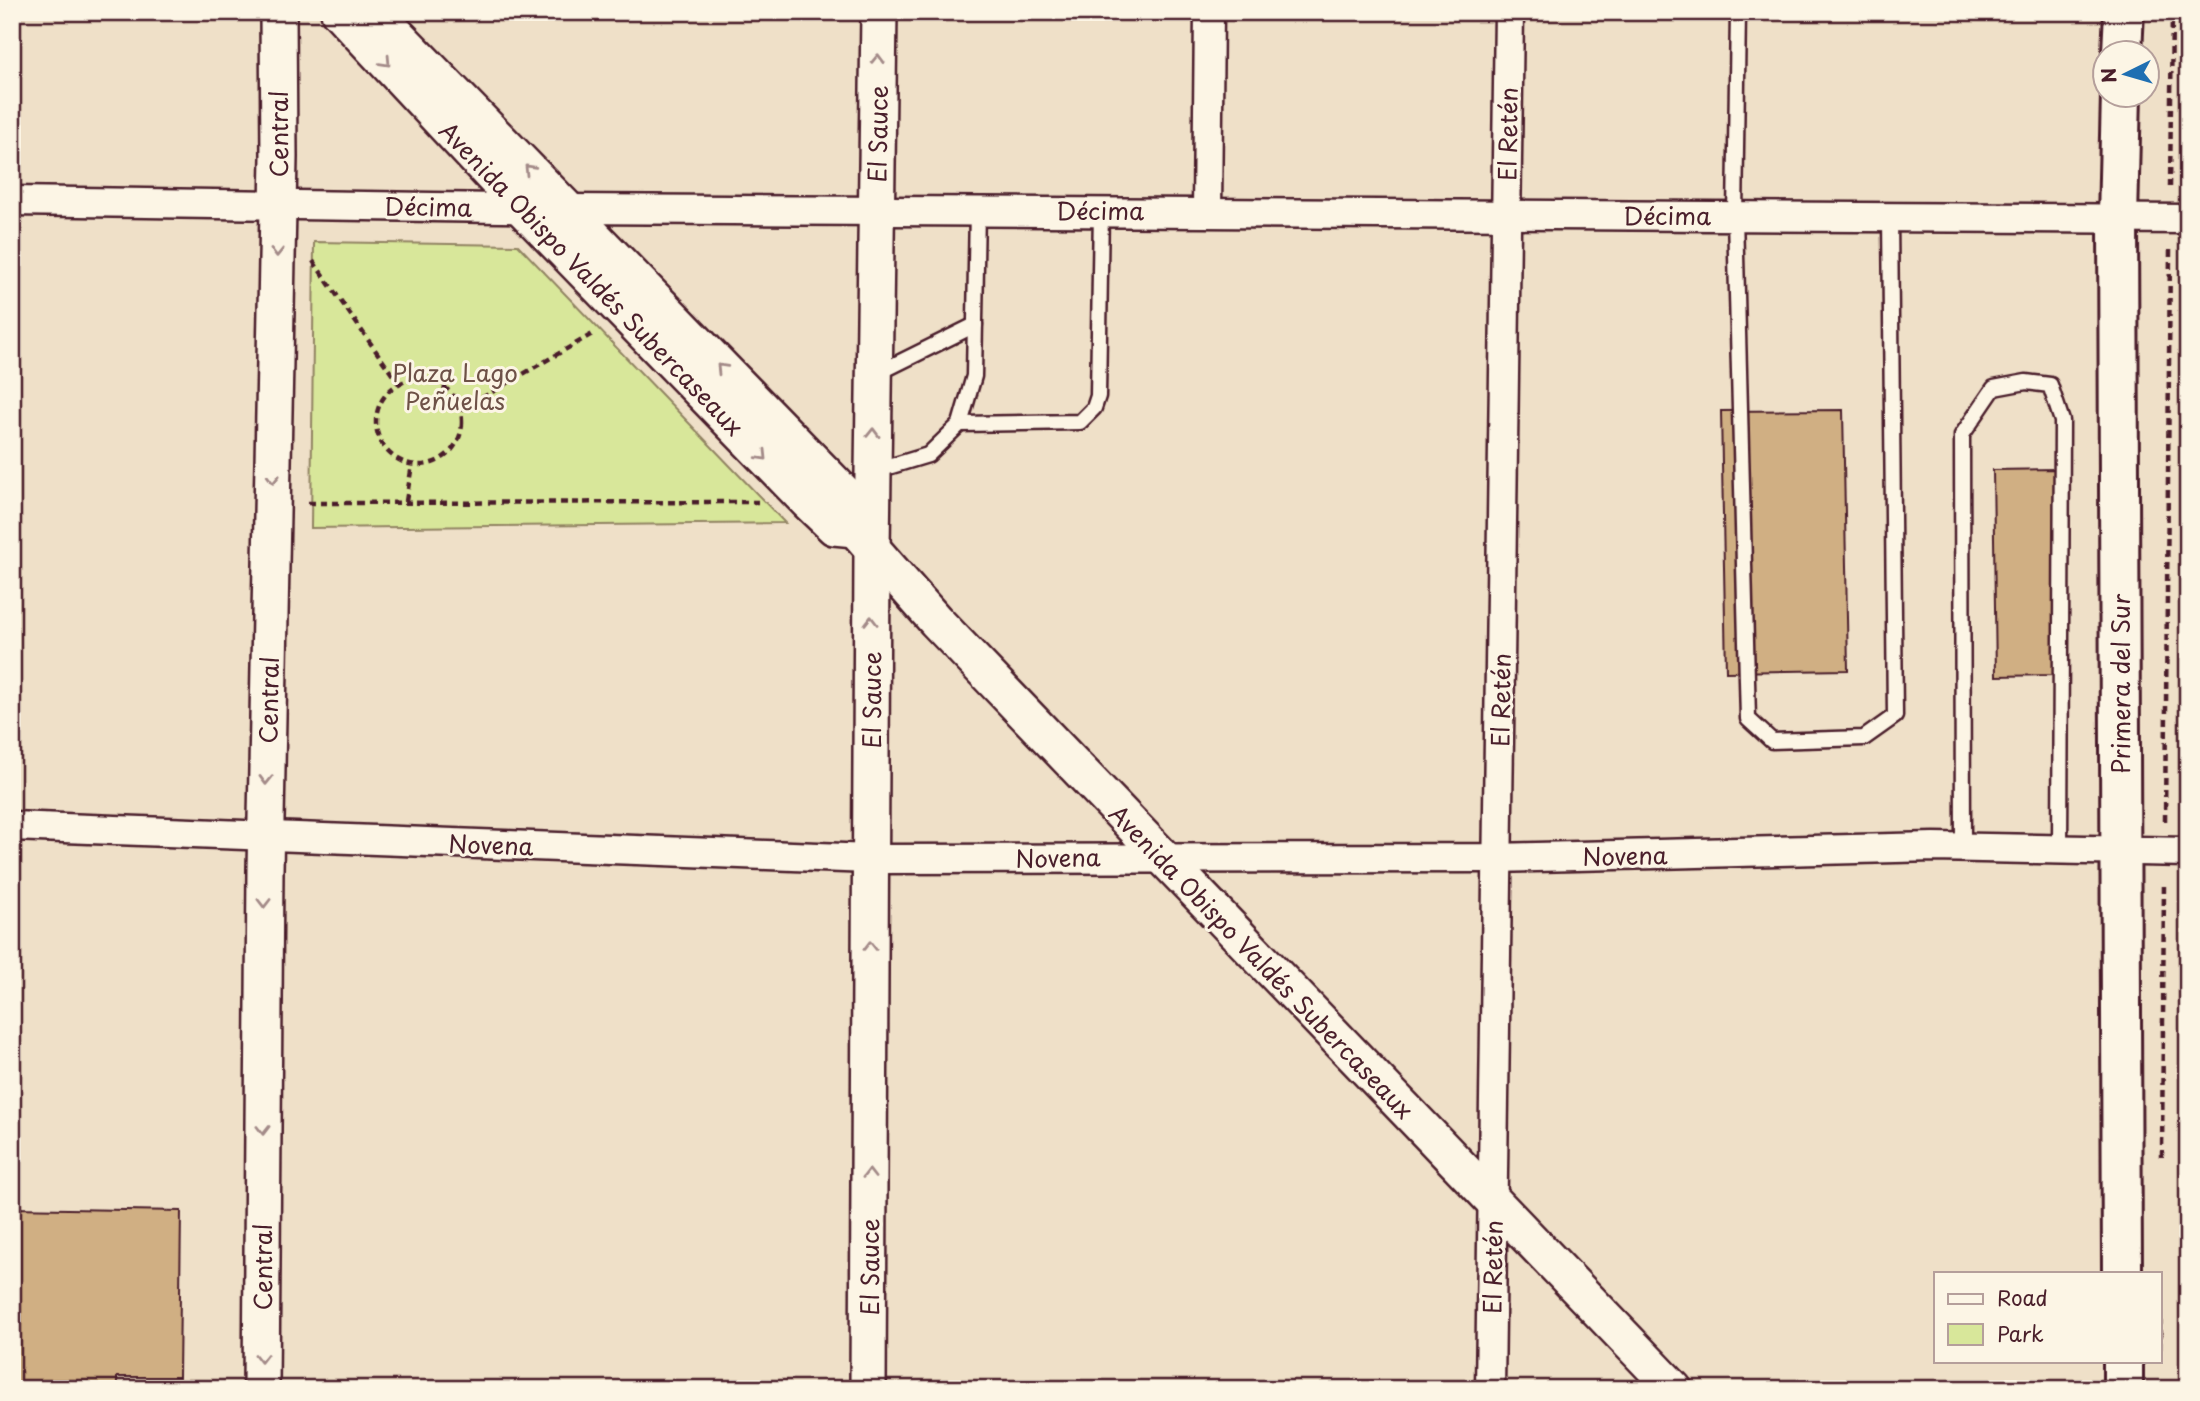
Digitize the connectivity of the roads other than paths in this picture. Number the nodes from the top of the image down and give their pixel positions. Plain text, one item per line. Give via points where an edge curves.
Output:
1 (278, 12) edge
2 (339, 12) edge
3 (375, 12) edge
4 (879, 12) edge
5 (1209, 12) edge
6 (1509, 12) edge
7 (1738, 12) edge
8 (2123, 12) edge
9 (2122, 38) edge
10 (2121, 108) edge
11 (12, 201) edge
12 (277, 204) junction
13 (522, 208) junction
14 (876, 208) junction
15 (567, 209) junction
16 (977, 209) junction
17 (1101, 210) junction
18 (1207, 211) junction
19 (1506, 214) junction
20 (1735, 216) junction
21 (1890, 217) junction
22 (2118, 219) junction
23 (2179, 219) edge
24 (975, 325) junction
25 (874, 374) junction
26 (960, 424) junction
27 (873, 471) junction
28 (863, 540) junction
29 (12, 826) edge
30 (265, 834) junction
31 (1963, 848) junction
32 (2060, 849) junction
33 (2120, 851) junction
34 (2176, 852) edge
35 (1159, 856) junction
36 (1497, 858) junction
37 (870, 859) junction
38 (1493, 1200) junction
39 (2122, 1272) edge
40 (2123, 1362) edge
41 (261, 1389) edge
42 (868, 1389) edge
43 (1490, 1389) edge
44 (1674, 1389) edge
45 (2123, 1389) edge

1 - 12 street, Central
2 -> 13 street, Avenida Obispo Valdés Subercaseaux
15 -> 3 street, Avenida Obispo Valdés Subercaseaux
14 -> 4 street, El Sauce
5 - 18 street
6 - 19 street, El Retén
7 - 20 lane
8 - 9 main road
10 - 22 main road, Primera del Sur
11 - 12 street, Décima
12 - 13 street, Décima
12 -> 30 street, Central
13 - 15 street, Décima
13 -> 28 street, Avenida Obispo Valdés Subercaseaux via 808,503 834,527
14 - 15 street, Décima
14 - 16 street, Décima
14 - 25 street, El Sauce
28 -> 15 street, Avenida Obispo Valdés Subercaseaux via 853,502
16 - 17 street, Décima
16 - 24 lane
17 - 18 street, Décima
17 - 26 lane via 1098,396 1094,408 1080,422
18 - 19 street, Décima
19 - 20 street, Décima
19 - 36 street, El Retén
20 - 21 street, Décima
20 - 21 lane via 1748,719 1772,741 1864,738 1895,716
21 - 22 street, Décima
22 - 23 street, Décima
22 - 33 main road, Primera del Sur
24 - 25 lane
24 - 26 lane via 974,376
27 -> 25 street, El Sauce
26 - 27 lane via 928,455
27 - 28 street, El Sauce
28 - 35 street, Avenida Obispo Valdés Subercaseaux
37 -> 28 street, El Sauce
29 - 30 street, Novena
30 - 37 street, Novena
30 -> 41 street, Central
31 - 32 street, Novena
31 - 32 lane via 1962,435 1994,388 2026,382 2050,385 2062,421
31 - 36 street, Novena
32 - 33 street, Novena
33 - 34 street, Novena
33 - 39 main road, Primera del Sur
35 - 36 street, Novena
35 - 37 street, Novena
35 - 38 street, Avenida Obispo Valdés Subercaseaux
36 - 38 street, El Retén
42 -> 37 street, El Sauce
38 - 43 street, El Retén
38 - 44 street, Avenida Obispo Valdés Subercaseaux
40 - 45 main road

